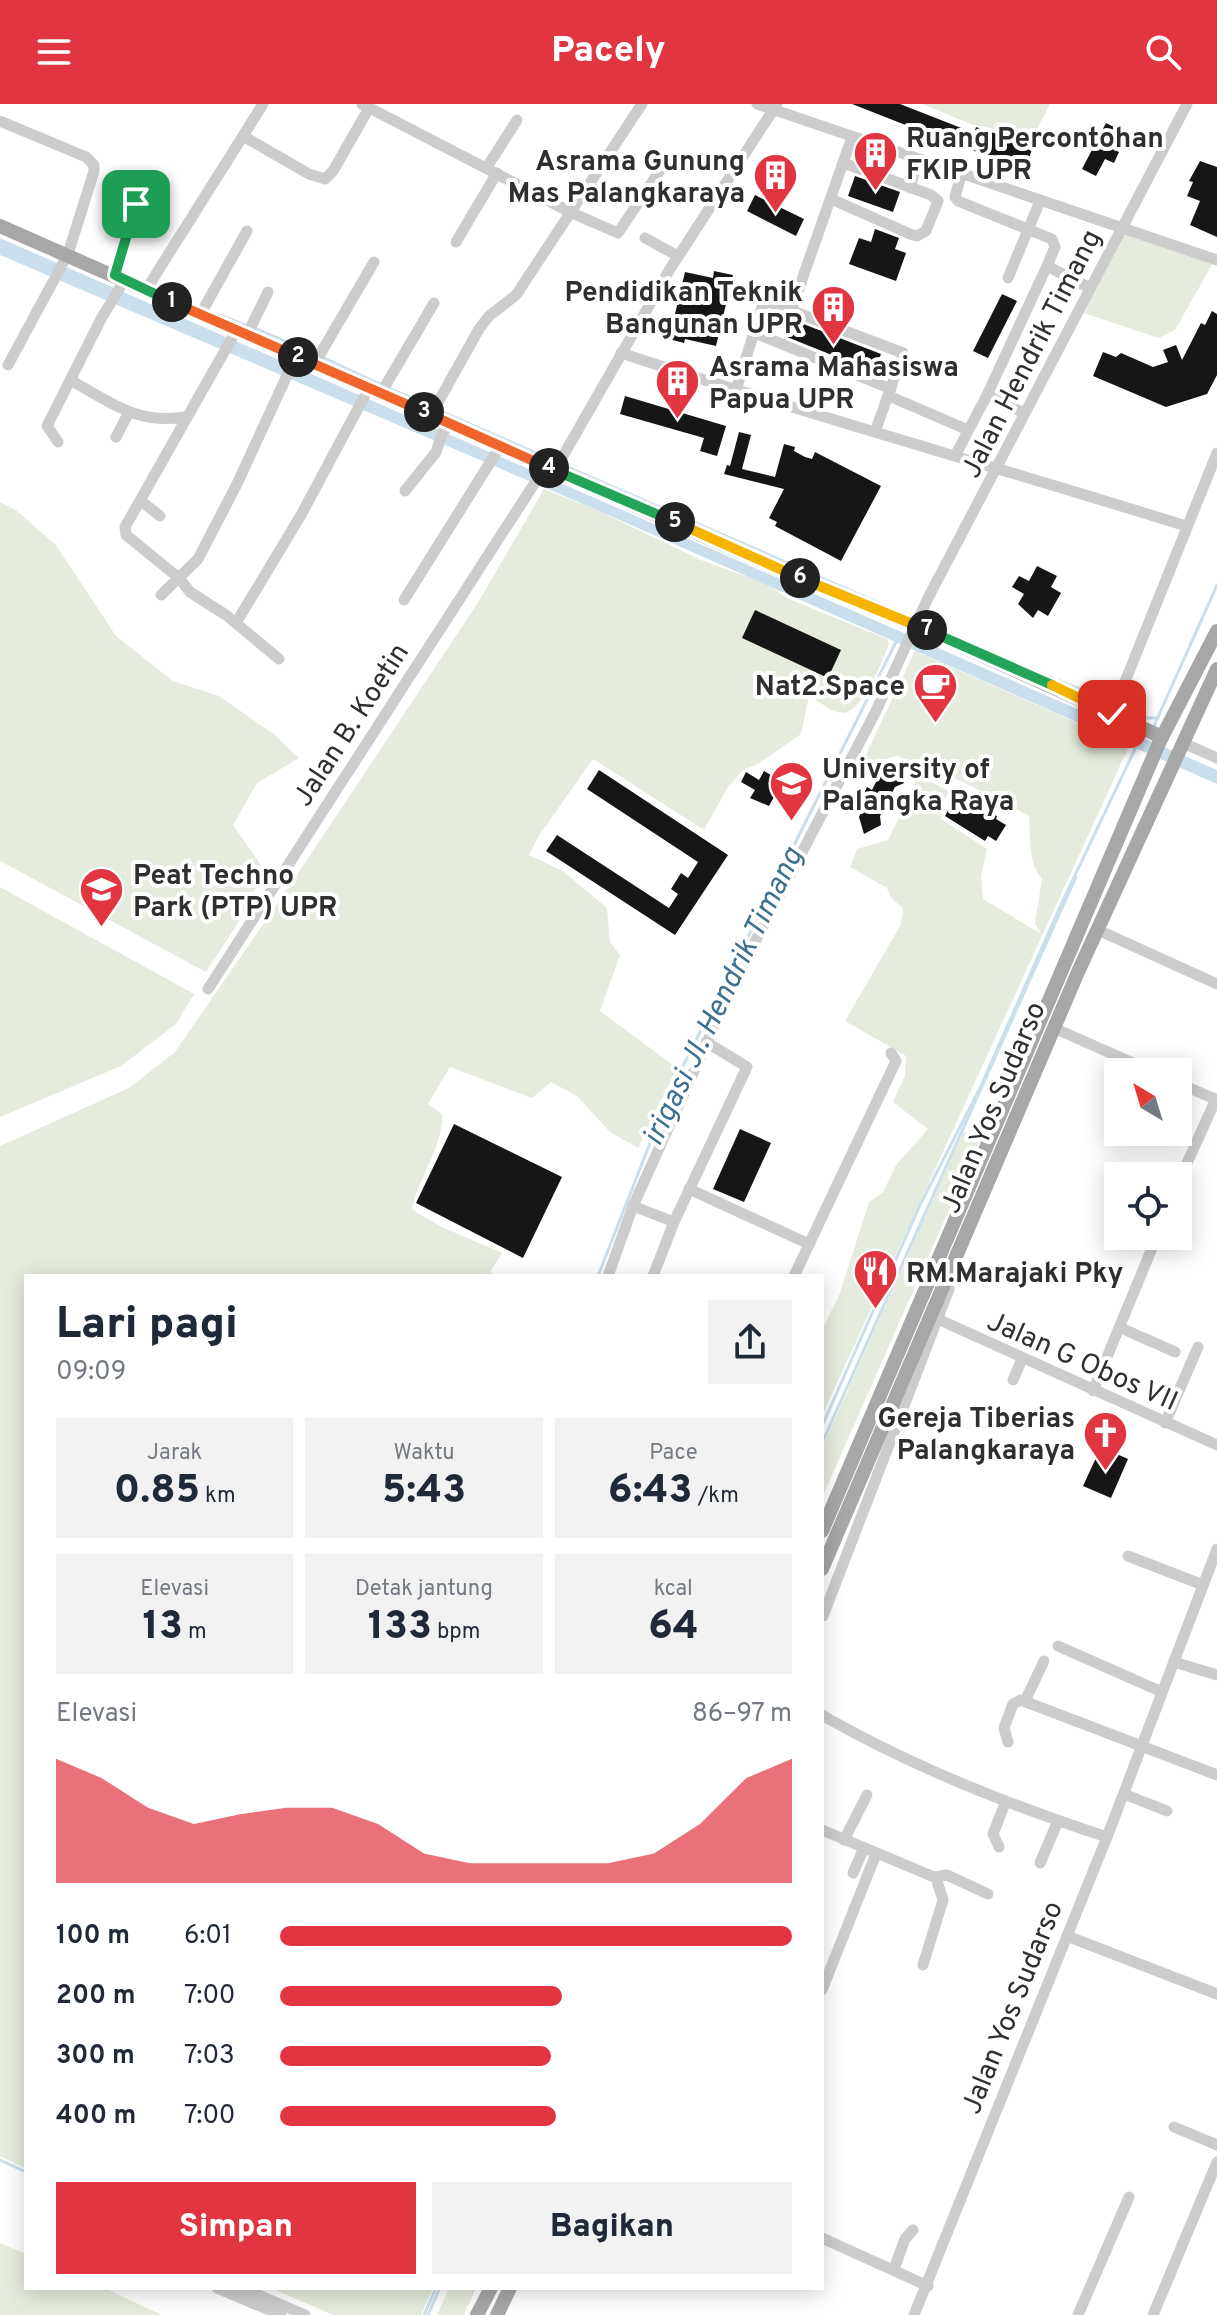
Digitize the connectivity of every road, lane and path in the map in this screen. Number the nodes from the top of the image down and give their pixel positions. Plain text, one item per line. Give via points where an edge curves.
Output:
1 (263, 104) edge
2 (642, 104) edge
3 (757, 104) edge
4 (1187, 104) edge
5 (372, 107) edge
6 (775, 108) edge
7 (517, 120) dead end
8 (0, 121) edge
9 (243, 136) junction
10 (852, 137) junction
11 (882, 146) junction
12 (918, 159) junction
13 (667, 160) dead end
14 (843, 163) junction
15 (492, 170) junction
16 (872, 173) junction
17 (961, 175) junction
18 (146, 181) dead end
19 (910, 188) junction
20 (831, 199) junction
21 (1040, 201) junction
22 (572, 213) junction
23 (0, 226) edge
24 (1121, 228) junction
25 (1030, 229) junction
26 (247, 231) dead end
27 (645, 238) dead end
28 (456, 242) dead end
29 (678, 256) junction
30 (66, 260) junction
31 (1217, 260) edge
32 (374, 262) dead end
33 (1047, 266) junction
34 (1008, 278) dead end
35 (119, 281) junction
36 (1090, 288) junction
37 (146, 290) junction
38 (268, 292) dead end
39 (434, 303) dead end
40 (791, 311) junction
41 (200, 315) junction
42 (755, 333) junction
43 (238, 335) junction
44 (621, 353) junction
45 (315, 363) junction
46 (8, 365) dead end
47 (291, 366) junction
48 (70, 380) junction
49 (736, 390) junction
50 (890, 392) junction
51 (987, 395) junction
52 (368, 397) junction
53 (129, 412) junction
54 (1024, 413) junction
55 (431, 415) junction
56 (185, 417) junction
57 (968, 430) junction
58 (444, 432) junction
59 (875, 432) junction
60 (116, 437) dead end
61 (58, 442) dead end
62 (1217, 453) edge
63 (495, 455) junction
64 (955, 456) junction
65 (997, 468) junction
66 (544, 474) junction
67 (405, 491) dead end
68 (141, 501) junction
69 (160, 516) dead end
70 (1186, 526) junction
71 (179, 578) junction
72 (161, 595) dead end
73 (404, 600) dead end
74 (236, 623) junction
75 (1217, 631) edge
76 (913, 634) junction
77 (279, 659) dead end
78 (1217, 669) edge
79 (1112, 714) junction
80 (1159, 737) junction
81 (1181, 746) junction
82 (1217, 758) edge
83 (1103, 875) junction
84 (1119, 882) junction
85 (1098, 930) junction
86 (737, 976) junction
87 (751, 983) dead end
88 (1217, 984) edge
89 (208, 989) dead end
90 (1054, 1028) junction
91 (706, 1042) junction
92 (891, 1053) dead end
93 (1122, 1058) edge
94 (1192, 1089) edge
95 (1216, 1099) edge
96 (1019, 1107) junction
97 (992, 1131) junction
98 (1006, 1138) junction
99 (1188, 1162) edge
100 (689, 1189) junction
101 (633, 1206) junction
102 (674, 1222) junction
103 (809, 1244) junction
104 (1152, 1250) edge
105 (609, 1274) edge
106 (654, 1274) edge
107 (795, 1274) edge
108 (931, 1316) junction
109 (1121, 1328) junction
110 (1198, 1347) dead end
111 (1175, 1352) dead end
112 (1022, 1359) junction
113 (1013, 1380) dead end
114 (1093, 1391) junction
115 (1165, 1423) junction
116 (1217, 1445) edge
117 (836, 1496) junction
118 (851, 1502) junction
119 (824, 1526) edge
120 (1217, 1549) edge
121 (1128, 1556) dead end
122 (824, 1564) edge
123 (1209, 1580) edge
124 (824, 1613) edge
125 (1058, 1646) dead end
126 (1044, 1661) dead end
127 (1174, 1662) junction
128 (1217, 1675) edge
129 (1162, 1692) junction
130 (1025, 1701) junction
131 (824, 1716) edge
132 (1008, 1742) dead end
133 (1141, 1748) junction
134 (1217, 1775) edge
135 (1124, 1794) junction
136 (867, 1795) dead end
137 (1006, 1801) junction
138 (1167, 1811) dead end
139 (1058, 1821) junction
140 (824, 1831) edge
141 (1107, 1837) junction
142 (844, 1840) junction
143 (999, 1847) dead end
144 (864, 1848) junction
145 (876, 1854) junction
146 (1040, 1863) dead end
147 (853, 1873) dead end
148 (936, 1878) junction
149 (988, 1894) dead end
150 (1067, 1936) junction
151 (923, 1965) dead end
152 (824, 1985) edge
153 (1217, 1994) edge
154 (1174, 2127) dead end
155 (1217, 2145) edge
156 (1217, 2162) edge
157 (1129, 2197) dead end
158 (913, 2230) dead end
159 (824, 2239) edge
160 (894, 2269) junction
161 (928, 2286) junction
162 (222, 2290) edge
163 (247, 2290) edge
164 (490, 2290) edge
165 (509, 2290) edge
166 (281, 2315) edge
167 (305, 2315) edge
168 (477, 2315) edge
169 (497, 2315) edge
170 (914, 2315) edge
171 (1078, 2315) edge
172 (1153, 2315) edge

1 - 9 street
2 - 22 street
3 - 6 street
4 - 24 street, Jalan Hendrik Timang
5 - 9 street via 325,179
5 - 15 street
6 - 10 street
6 - 29 street, Jalan B. Koetin
7 - 15 street
8 - 30 street via 94,165
9 - 37 street
10 - 11 street
10 - 14 street
11 - 12 street
11 - 16 street
12 - 17 street
12 - 19 street
13 - 22 street via 618,233
14 - 16 street
14 - 20 street
15 - 22 street
15 - 28 street
16 - 19 street
17 - 21 street
17 - 25 street via 958,201
18 - 35 street
19 - 20 street via 938,201 926,231 917,236
20 - 40 street
21 - 24 street
21 - 25 street
22 - 55 street via 516,295 479,329
23 - 30 main road
24 - 31 street
24 - 36 street, Jalan Hendrik Timang
25 - 33 street via 1054,242
25 - 34 street
26 - 41 street
27 - 29 street
29 - 44 street, Jalan B. Koetin
30 - 35 main road
30 - 46 street
32 - 45 street
33 - 36 street
33 - 51 street
35 - 37 main road
35 - 48 street
36 - 54 street, Jalan Hendrik Timang
37 - 41 main road
38 - 43 street
39 - 52 street
40 - 42 street via 766,302
40 - 50 street via 900,350 904,357
41 - 43 main road
42 - 49 street
42 - 50 street
43 - 47 main road
43 - 56 street
44 - 49 street
44 - 66 street, Jalan B. Koetin
45 - 47 main road
45 - 52 main road
47 - 71 street via 198,559
48 - 53 street
48 - 61 street via 47,426
49 - 59 street
50 - 57 street
50 - 59 street
51 - 54 street
51 - 57 street
52 - 55 main road
52 - 74 street
53 - 56 street via 151,420
53 - 60 street
54 - 65 street, Jalan Hendrik Timang
55 - 58 main road
56 - 68 street
57 - 64 street
58 - 63 main road
58 - 67 street via 436,452
59 - 64 street
62 - 70 street
63 - 66 main road
63 - 73 street
64 - 65 street
65 - 70 street
65 - 76 street, Jalan Hendrik Timang
66 - 76 main road via 794,576
66 - 89 street, Jalan B. Koetin
68 - 69 street
68 - 71 street via 125,527 126,535
70 - 79 street
71 - 72 street
71 - 74 street via 190,592
74 - 77 street
75 - 80 main road
76 - 79 main road
76 - 86 street, Jalan Hendrik Timang
78 - 81 main road, Jalan Yos Sudarso
79 - 80 main road
80 - 83 main road, Jalan Yos Sudarso
81 - 82 street
81 - 84 main road, Jalan Yos Sudarso
83 - 84 main road
83 - 97 main road, Jalan Yos Sudarso
84 - 85 main road, Jalan Yos Sudarso
85 - 88 street
85 - 90 main road, Jalan Yos Sudarso
86 - 87 street
86 - 91 street, Jalan Hendrik Timang
90 - 93 street
90 - 96 main road, Jalan Yos Sudarso
91 - 100 street via 747,1067
91 - 101 street, Jalan Hendrik Timang
92 - 103 street via 896,1061
94 - 95 street
95 - 99 street
96 - 98 main road, Jalan Yos Sudarso
96 - 124 street
97 - 98 main road
97 - 117 main road, Jalan Yos Sudarso
98 - 108 main road, Jalan Yos Sudarso
100 - 102 street
100 - 103 street
101 - 102 street
101 - 105 street, Jalan Hendrik Timang
102 - 106 street
103 - 107 street
104 - 109 street
108 - 112 street, Jalan G Obos VII
108 - 118 main road, Jalan Yos Sudarso
109 - 111 street
109 - 114 street
110 - 115 street
112 - 113 street
112 - 114 street, Jalan G Obos VII
114 - 115 street, Jalan G Obos VII
115 - 116 street, Jalan G Obos VII
117 - 118 main road
117 - 119 main road, Jalan Yos Sudarso
118 - 122 main road, Jalan Yos Sudarso
120 - 123 street, Jalan Yos Sudarso
121 - 123 street
123 - 127 street, Jalan Yos Sudarso
125 - 129 street
126 - 130 street
127 - 128 street
127 - 129 street, Jalan Yos Sudarso
129 - 133 street, Jalan Yos Sudarso
130 - 132 street via 1013,1704 1004,1728
130 - 133 street
131 - 137 street via 873,1744
133 - 134 street
133 - 135 street, Jalan Yos Sudarso
135 - 138 street
135 - 141 street, Jalan Yos Sudarso
136 - 142 street
137 - 139 street
137 - 143 street via 993,1834
139 - 141 street
139 - 146 street
140 - 142 street
141 - 150 street, Jalan Yos Sudarso
142 - 144 street
144 - 145 street
144 - 147 street
145 - 148 street
145 - 152 street
148 - 149 street via 947,1875
148 - 151 street via 943,1900
150 - 153 street
150 - 161 street, Jalan Yos Sudarso
154 - 155 street
156 - 172 street
157 - 171 street
158 - 160 street
159 - 160 street
160 - 161 street
161 - 170 street, Jalan Yos Sudarso
162 - 166 street
163 - 167 street
164 - 168 main road
165 - 169 main road

